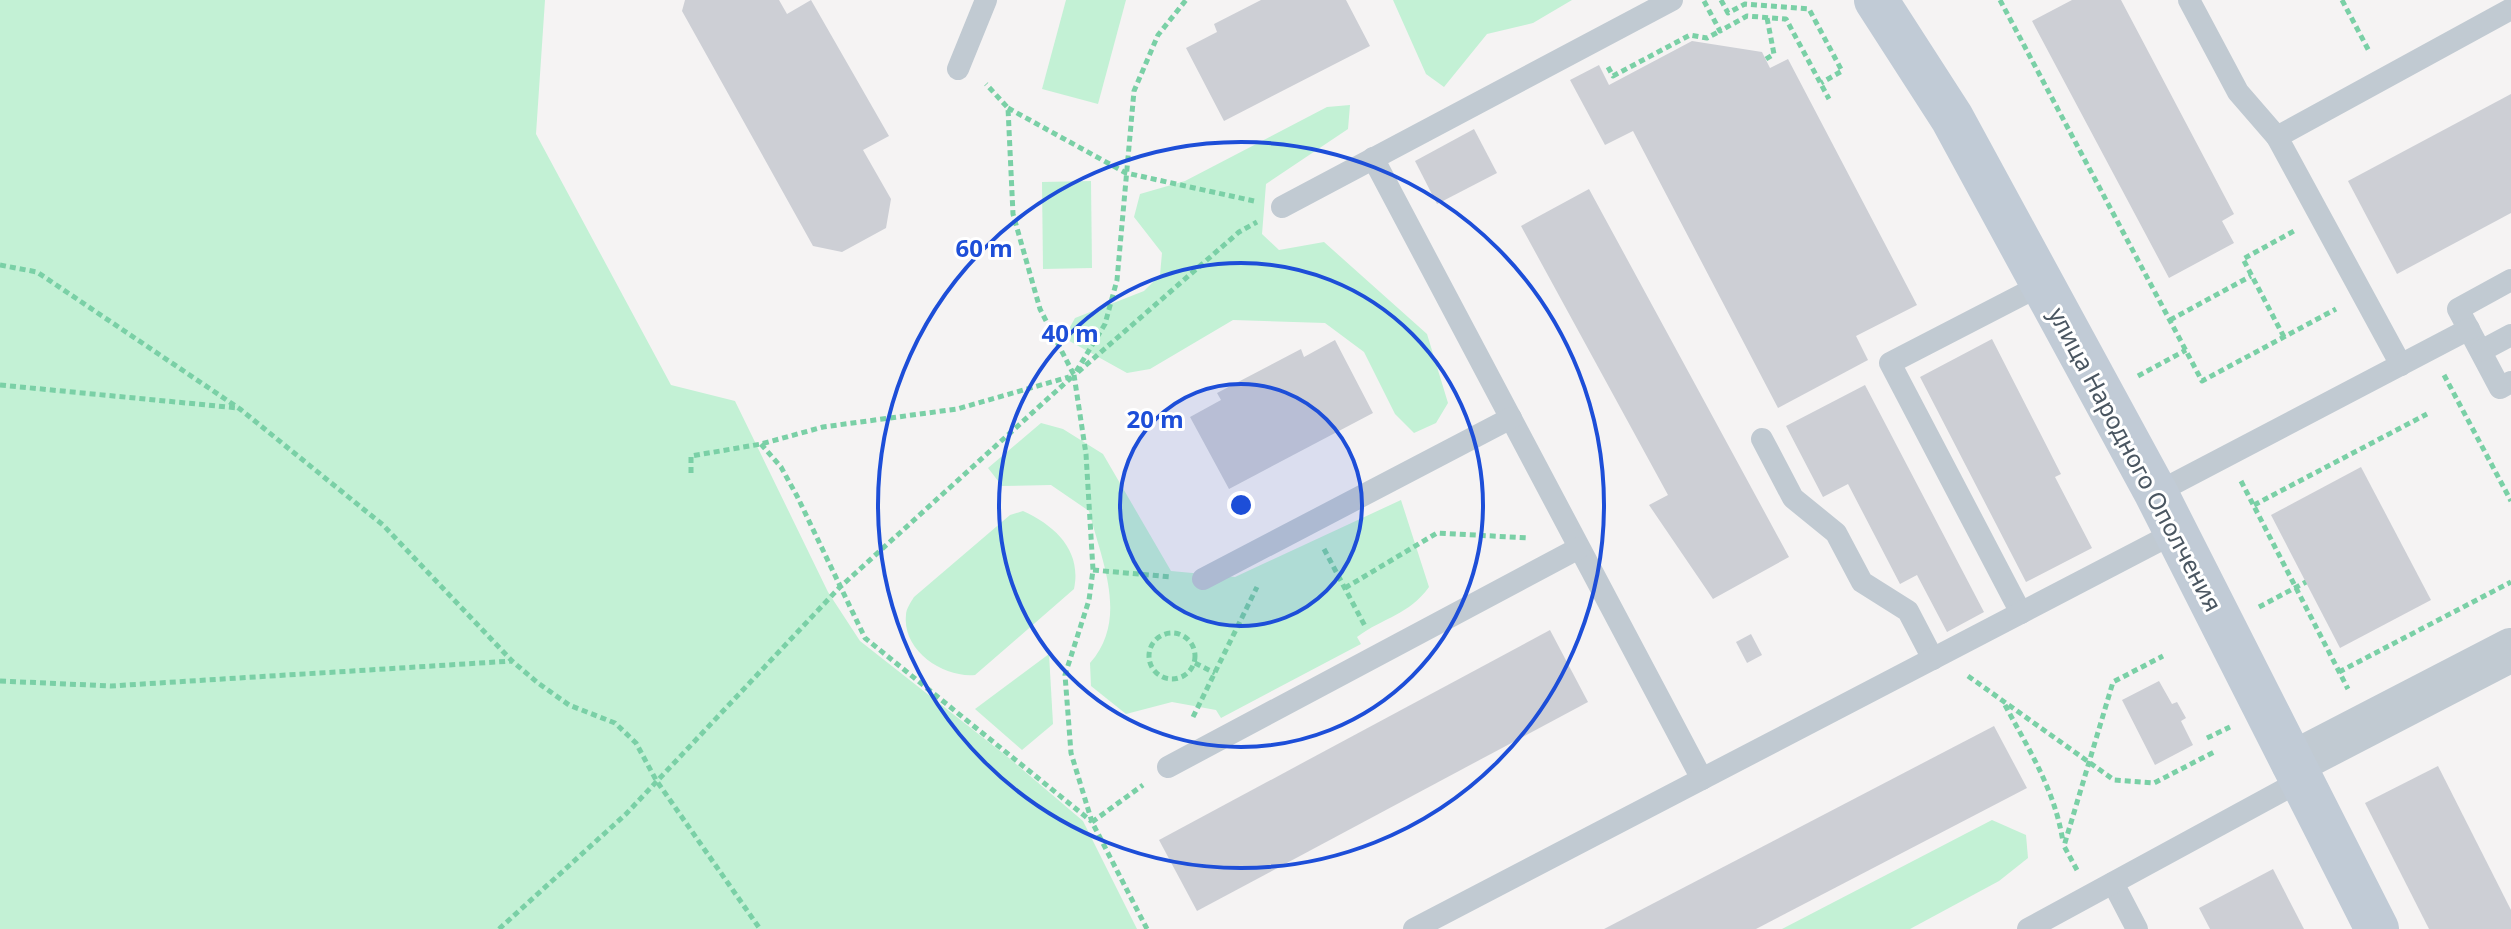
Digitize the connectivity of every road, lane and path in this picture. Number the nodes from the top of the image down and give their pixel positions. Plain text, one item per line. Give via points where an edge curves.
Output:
1 (986, 0) edge
2 (1186, 0) edge
3 (1672, 0) edge
4 (1721, 0) edge
5 (1876, 0) edge
6 (2000, 0) edge
7 (2342, 0) edge
8 (2196, 3) edge
9 (1708, 8) dead end
10 (2511, 9) edge
11 (1767, 18) junction
12 (1720, 31) junction
13 (1766, 59) dead end
14 (958, 69) joint
15 (1613, 76) dead end
16 (2383, 78) junction
17 (1821, 83) junction
18 (1829, 99) dead end
19 (1008, 108) junction
20 (2277, 137) junction
21 (1373, 158) junction
22 (1126, 173) junction
23 (1282, 207) junction
24 (2321, 217) junction
25 (0, 265) edge
26 (2251, 276) junction
27 (2511, 280) edge
28 (2043, 284) junction
29 (2363, 294) junction
30 (2170, 320) junction
31 (2469, 329) junction
32 (2511, 335) edge
33 (2284, 337) junction
34 (2186, 350) junction
35 (2481, 351) junction
36 (2401, 365) junction
37 (1074, 375) junction
38 (2126, 382) dead end
39 (2511, 382) edge
40 (0, 385) edge
41 (240, 409) junction
42 (2427, 414) dead end
43 (1511, 418) junction
44 (1762, 439) dead end
45 (761, 444) junction
46 (2227, 454) junction
47 (691, 473) dead end
48 (2156, 493) junction
49 (2254, 505) junction
50 (1310, 523) junction
51 (2176, 532) junction
52 (1577, 544) junction
53 (1260, 549) junction
54 (1093, 570) junction
55 (1203, 579) joint
56 (2306, 582) dead end
57 (2511, 582) edge
58 (2296, 587) junction
59 (839, 588) junction
60 (1345, 588) junction
61 (2258, 607) dead end
62 (2021, 613) junction
63 (2511, 650) edge
64 (1380, 654) junction
65 (1938, 656) junction
66 (2163, 656) dead end
67 (512, 661) junction
68 (1195, 663) junction
69 (2339, 672) junction
70 (1215, 673) junction
71 (0, 681) edge
72 (2004, 704) junction
73 (2367, 725) junction
74 (2214, 752) dead end
75 (2088, 761) junction
76 (1168, 767) junction
77 (2298, 772) junction
78 (1702, 779) junction
79 (656, 780) junction
80 (1092, 822) junction
81 (2064, 846) junction
82 (2113, 883) junction
83 (2091, 895) junction
84 (499, 929) edge
85 (760, 929) edge
86 (1147, 929) edge
87 (1414, 929) edge
88 (2028, 929) edge
89 (2137, 929) edge
90 (2377, 929) edge

1 - 14 lane
2 - 22 path via 1158,35 1134,91
3 - 21 lane
4 - 17 path via 1728,13 1745,4 1809,9 1842,71
5 - 28 main road, улица Народного Ополчения via 1952,118
6 - 30 path
7 - 16 path
8 - 20 lane via 2238,92
9 - 12 path
10 - 16 lane
11 - 12 path via 1747,16
11 - 13 path via 1774,54
11 - 17 path via 1786,19
12 - 15 path via 1707,38 1690,35
14 - 19 path via 979,78
16 - 20 lane
17 - 18 path
19 - 22 path
19 - 37 path via 1013,214 1040,309
20 - 24 lane
21 - 23 lane
21 - 43 lane
22 - 23 path
22 - 37 path via 1117,280 1105,324
23 - 37 path via 1239,232
24 - 26 path via 2243,259
24 - 29 lane
25 - 41 path via 37,272
26 - 30 path
26 - 33 path
27 - 31 lane via 2458,309
28 - 48 main road, улица Народного Ополчения
28 - 62 lane via 1890,363
29 - 33 path
29 - 36 lane
30 - 34 path
31 - 35 lane
31 - 36 lane
32 - 35 lane
33 - 34 path via 2202,381
34 - 38 path
35 - 39 lane via 2500,388
36 - 46 lane
37 - 45 path via 957,409 823,427
37 - 54 path via 1086,454
37 - 59 path
40 - 41 path
41 - 67 path via 383,525
42 - 49 path
43 - 50 lane
43 - 52 lane
44 - 65 lane via 1793,498 1836,533 1862,582 1908,611
45 - 47 path via 691,456
45 - 59 path via 797,496
46 - 48 lane
46 - 49 path
48 - 51 main road, улица Народного Ополчения
49 - 58 path
50 - 53 lane
50 - 60 path
51 - 62 lane
51 - 77 main road, улица Народного Ополчения
52 - 60 path via 1437,533
52 - 64 lane
52 - 78 lane
53 - 55 lane
53 - 70 path via 1268,565
54 - 55 path
54 - 80 path via 1065,675 1071,753
56 - 58 path
57 - 69 path
58 - 61 path
58 - 69 path
59 - 79 path
59 - 80 path via 865,638
60 - 64 path
62 - 65 lane
63 - 73 street
64 - 76 lane
65 - 72 path
65 - 78 lane
66 - 75 path via 2113,682
67 - 71 path via 111,686
67 - 79 path via 569,705 615,723 636,743
68 - 68 path via 1189,640 1179,634 1167,633 1149,649 1149,662 1165,679 1188,674
68 - 70 path
69 - 73 path
70 - 76 path
72 - 75 path
72 - 81 path via 2054,801
73 - 77 street
74 - 75 path via 2154,783 2114,780
75 - 81 path
76 - 80 path
77 - 82 lane
77 - 90 main road, улица Народного Ополчения
78 - 87 lane
79 - 84 path via 626,814
79 - 85 path
80 - 86 path
81 - 83 path
82 - 83 lane
82 - 89 lane
83 - 88 lane

